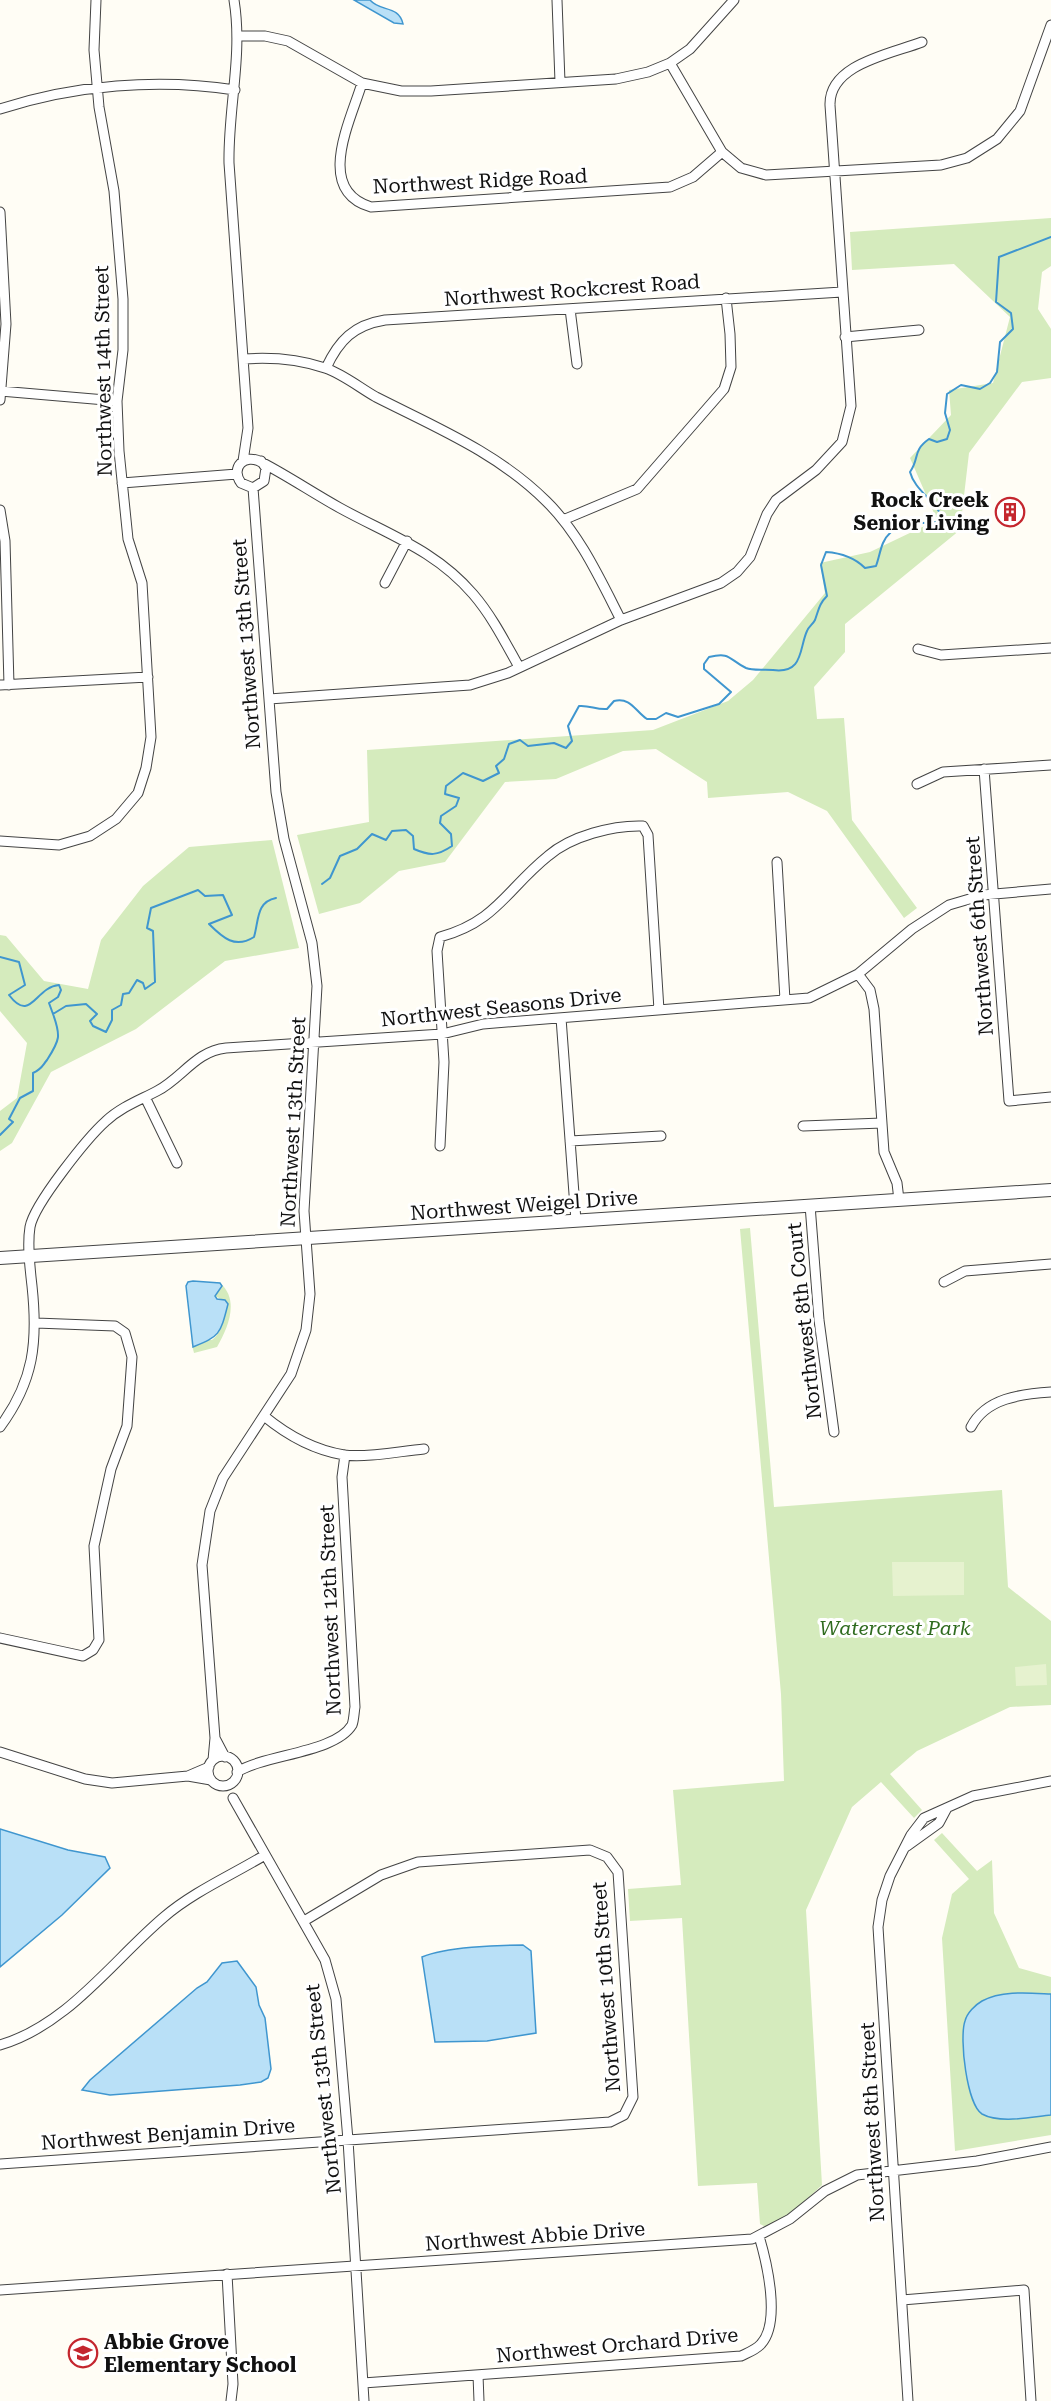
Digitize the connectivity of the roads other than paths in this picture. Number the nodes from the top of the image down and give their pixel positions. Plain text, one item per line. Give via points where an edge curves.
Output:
1 (96, 0) edge
2 (234, 0) edge
3 (557, 0) edge
4 (734, 0) edge
5 (1051, 25) edge
6 (237, 36) junction
7 (922, 42) dead end
8 (670, 63) junction
9 (560, 82) junction
10 (362, 83) junction
11 (98, 89) junction
12 (235, 90) junction
13 (0, 109) edge
14 (722, 153) junction
15 (835, 172) junction
16 (0, 212) edge
17 (2, 263) edge
18 (842, 292) junction
19 (726, 298) junction
20 (570, 309) junction
21 (919, 330) dead end
22 (844, 337) junction
23 (244, 359) junction
24 (577, 364) dead end
25 (326, 368) junction
26 (0, 391) edge
27 (0, 400) edge
28 (117, 401) junction
29 (248, 428) junction
30 (243, 461) junction
31 (260, 461) junction
32 (237, 474) junction
33 (264, 481) junction
34 (295, 482) junction
35 (122, 483) junction
36 (253, 488) junction
37 (0, 512) edge
38 (563, 520) junction
39 (407, 541) junction
40 (385, 583) dead end
41 (621, 620) junction
42 (1051, 648) edge
43 (918, 649) dead end
44 (519, 667) junction
45 (148, 677) junction
46 (4, 685) edge
47 (269, 699) junction
48 (1051, 765) edge
49 (984, 769) junction
50 (917, 784) dead end
51 (0, 841) edge
52 (777, 862) dead end
53 (1051, 889) edge
54 (993, 894) junction
55 (858, 974) junction
56 (785, 1000) junction
57 (659, 1010) junction
58 (561, 1018) junction
59 (442, 1034) junction
60 (315, 1042) junction
61 (145, 1097) junction
62 (1051, 1097) edge
63 (882, 1123) junction
64 (803, 1126) dead end
65 (661, 1136) dead end
66 (570, 1141) junction
67 (440, 1146) dead end
68 (177, 1163) dead end
69 (1051, 1190) edge
70 (899, 1200) junction
71 (810, 1205) junction
72 (576, 1221) junction
73 (306, 1239) junction
74 (30, 1256) junction
75 (0, 1258) edge
76 (1051, 1264) edge
77 (944, 1281) dead end
78 (36, 1323) junction
79 (1051, 1392) edge
80 (264, 1416) junction
81 (971, 1427) dead end
82 (0, 1428) edge
83 (834, 1432) dead end
84 (424, 1449) dead end
85 (345, 1455) junction
86 (0, 1638) edge
87 (214, 1738) junction
88 (0, 1752) edge
89 (229, 1759) junction
90 (211, 1763) junction
91 (251, 1763) junction
92 (237, 1772) junction
93 (188, 1776) junction
94 (1051, 1781) edge
95 (215, 1782) junction
96 (231, 1784) junction
97 (233, 1798) junction
98 (265, 1855) junction
99 (304, 1921) junction
100 (0, 2045) edge
101 (624, 2115) joint
102 (348, 2140) junction
103 (1051, 2147) edge
104 (0, 2164) edge
105 (892, 2170) junction
106 (759, 2236) junction
107 (356, 2266) junction
108 (227, 2274) junction
109 (0, 2290) edge
110 (902, 2300) junction
111 (478, 2375) junction
112 (363, 2383) junction
113 (231, 2401) edge
114 (364, 2401) edge
115 (479, 2401) edge
116 (908, 2401) edge
117 (1031, 2401) edge

1 - 11 street, Northwest 14th Street via 94,50
2 - 6 street
3 - 9 street
4 - 8 street via 707,33
5 - 15 street via 1025,103 1010,126 990,144 967,158 941,165
6 - 10 street via 288,41
6 - 12 street
7 - 15 street via 854,67 834,84 830,105
8 - 9 street via 632,77
8 - 14 street
9 - 10 street via 420,91
10 - 14 street, Northwest Ridge Road via 344,137 340,171 349,195 371,207 670,187 693,177
11 - 12 street via 176,84
11 - 13 street via 43,97
11 - 28 street, Northwest 14th Street via 114,191 123,299
12 - 23 street via 228,136
14 - 15 street via 741,168 766,175
15 - 18 street
16 - 17 street
17 - 26 street via 6,324
18 - 19 street, Northwest Rockcrest Road
18 - 22 street
19 - 20 street, Northwest Rockcrest Road
19 - 38 street via 730,366 724,389 637,489
20 - 24 street
20 - 25 street, Northwest Rockcrest Road via 370,322 343,339
21 - 22 street
22 - 41 street via 851,406 842,442 816,470 776,500 750,557 737,572 721,583
23 - 25 street via 272,357
23 - 29 street
25 - 38 street via 480,450 516,474
26 - 27 street
26 - 28 street
28 - 35 street, Northwest 14th Street
29 - 30 street
29 - 31 street
30 - 31 street
30 - 32 street
31 - 33 street via 266,468
31 - 34 street
32 - 35 street
32 - 36 street via 241,483
33 - 34 street
33 - 36 street
34 - 39 street
35 - 45 street, Northwest 14th Street via 128,539 142,583
36 - 47 street, Northwest 13th Street
37 - 46 street via 5,541
38 - 41 street
39 - 40 street
39 - 44 street via 433,556 472,593
41 - 44 street
42 - 43 street via 941,655
44 - 47 street via 470,685
45 - 46 street
45 - 51 street, Northwest 14th Street via 151,737 146,768 138,793 116,819 90,836 59,845
47 - 60 street, Northwest 13th Street via 282,829 315,965
48 - 49 street
49 - 50 street via 943,772
49 - 54 street, Northwest 6th Street
52 - 56 street
53 - 54 street, Northwest Seasons Drive
54 - 55 street, Northwest Seasons Drive via 963,900 934,913
54 - 62 street, Northwest 6th Street via 1009,1101
55 - 56 street, Northwest Seasons Drive via 809,998
55 - 63 street via 870,990 874,1009
56 - 57 street, Northwest Seasons Drive
57 - 58 street, Northwest Seasons Drive
57 - 59 street via 648,835 643,826 630,826 577,839 549,854 501,905 459,932 440,937 437,951
58 - 59 street, Northwest Seasons Drive via 483,1024
58 - 66 street
59 - 60 street, Northwest Seasons Drive
59 - 67 street
60 - 61 street, Northwest Seasons Drive via 214,1050 173,1082
60 - 73 street, Northwest 13th Street via 304,1211
61 - 68 street
61 - 74 street, Northwest Seasons Drive via 106,1120 41,1200 30,1226
63 - 64 street
63 - 70 street via 884,1152 897,1183
65 - 66 street
66 - 72 street
69 - 70 street, Northwest Weigel Drive
70 - 71 street, Northwest Weigel Drive
71 - 72 street, Northwest Weigel Drive
71 - 83 street, Northwest 8th Court via 819,1320
72 - 73 street, Northwest Weigel Drive
73 - 74 street, Northwest Weigel Drive
73 - 80 street, Northwest 13th Street via 310,1294 306,1330 291,1374
74 - 75 street, Northwest Weigel Drive
74 - 78 street, Northwest Seasons Drive
76 - 77 street via 965,1271
78 - 82 street, Northwest Seasons Drive via 33,1360 16,1405
78 - 86 street via 115,1326 125,1333 132,1357 127,1426 111,1469 94,1546 99,1640 83,1656
79 - 81 street via 996,1403 982,1410
80 - 85 street via 284,1433
80 - 87 street, Northwest 13th Street via 223,1478 210,1511 202,1565
84 - 85 street
85 - 91 street, Northwest 12th Street via 342,1478 355,1707 352,1725 336,1741
87 - 89 street, Northwest 13th Street
87 - 90 street, Northwest 13th Street
88 - 93 street via 85,1779 112,1783
89 - 90 street
89 - 91 street
89 - 92 street, Northwest 13th Street
90 - 93 street
90 - 95 street, Northwest 13th Street
91 - 92 street
92 - 96 street
93 - 95 street
94 - 105 street, Northwest 8th Street via 996,1790 924,1818 916,1827 882,1900 878,1927
95 - 96 street
95 - 97 street, Northwest 13th Street
96 - 97 street, Northwest 13th Street
97 - 98 street, Northwest 13th Street
98 - 99 street, Northwest 13th Street
98 - 100 street via 165,1915 64,2011 23,2038
99 - 101 street, Northwest 10th Street via 381,1875 418,1862 590,1850 607,1857 618,1872 633,2097
99 - 102 street, Northwest 13th Street via 325,1960 336,1999
101 - 102 street, Northwest Benjamin Drive via 610,2122
102 - 104 street, Northwest Benjamin Drive
102 - 107 street, Northwest 13th Street
103 - 105 street, Northwest Abbie Drive
105 - 106 street, Northwest Abbie Drive via 846,2179
105 - 110 street, Northwest 8th Street
106 - 107 street, Northwest Abbie Drive via 729,2242
106 - 111 street, Northwest Orchard Drive via 768,2276 770,2329 760,2346 741,2356
107 - 108 street, Northwest Abbie Drive
107 - 112 street, Northwest 13th Street
108 - 109 street, Northwest Abbie Drive
108 - 113 street via 234,2384
110 - 116 street, Northwest 8th Street
110 - 117 street via 1024,2290
111 - 112 street, Northwest Orchard Drive
111 - 115 street
112 - 114 street, Northwest 13th Street

